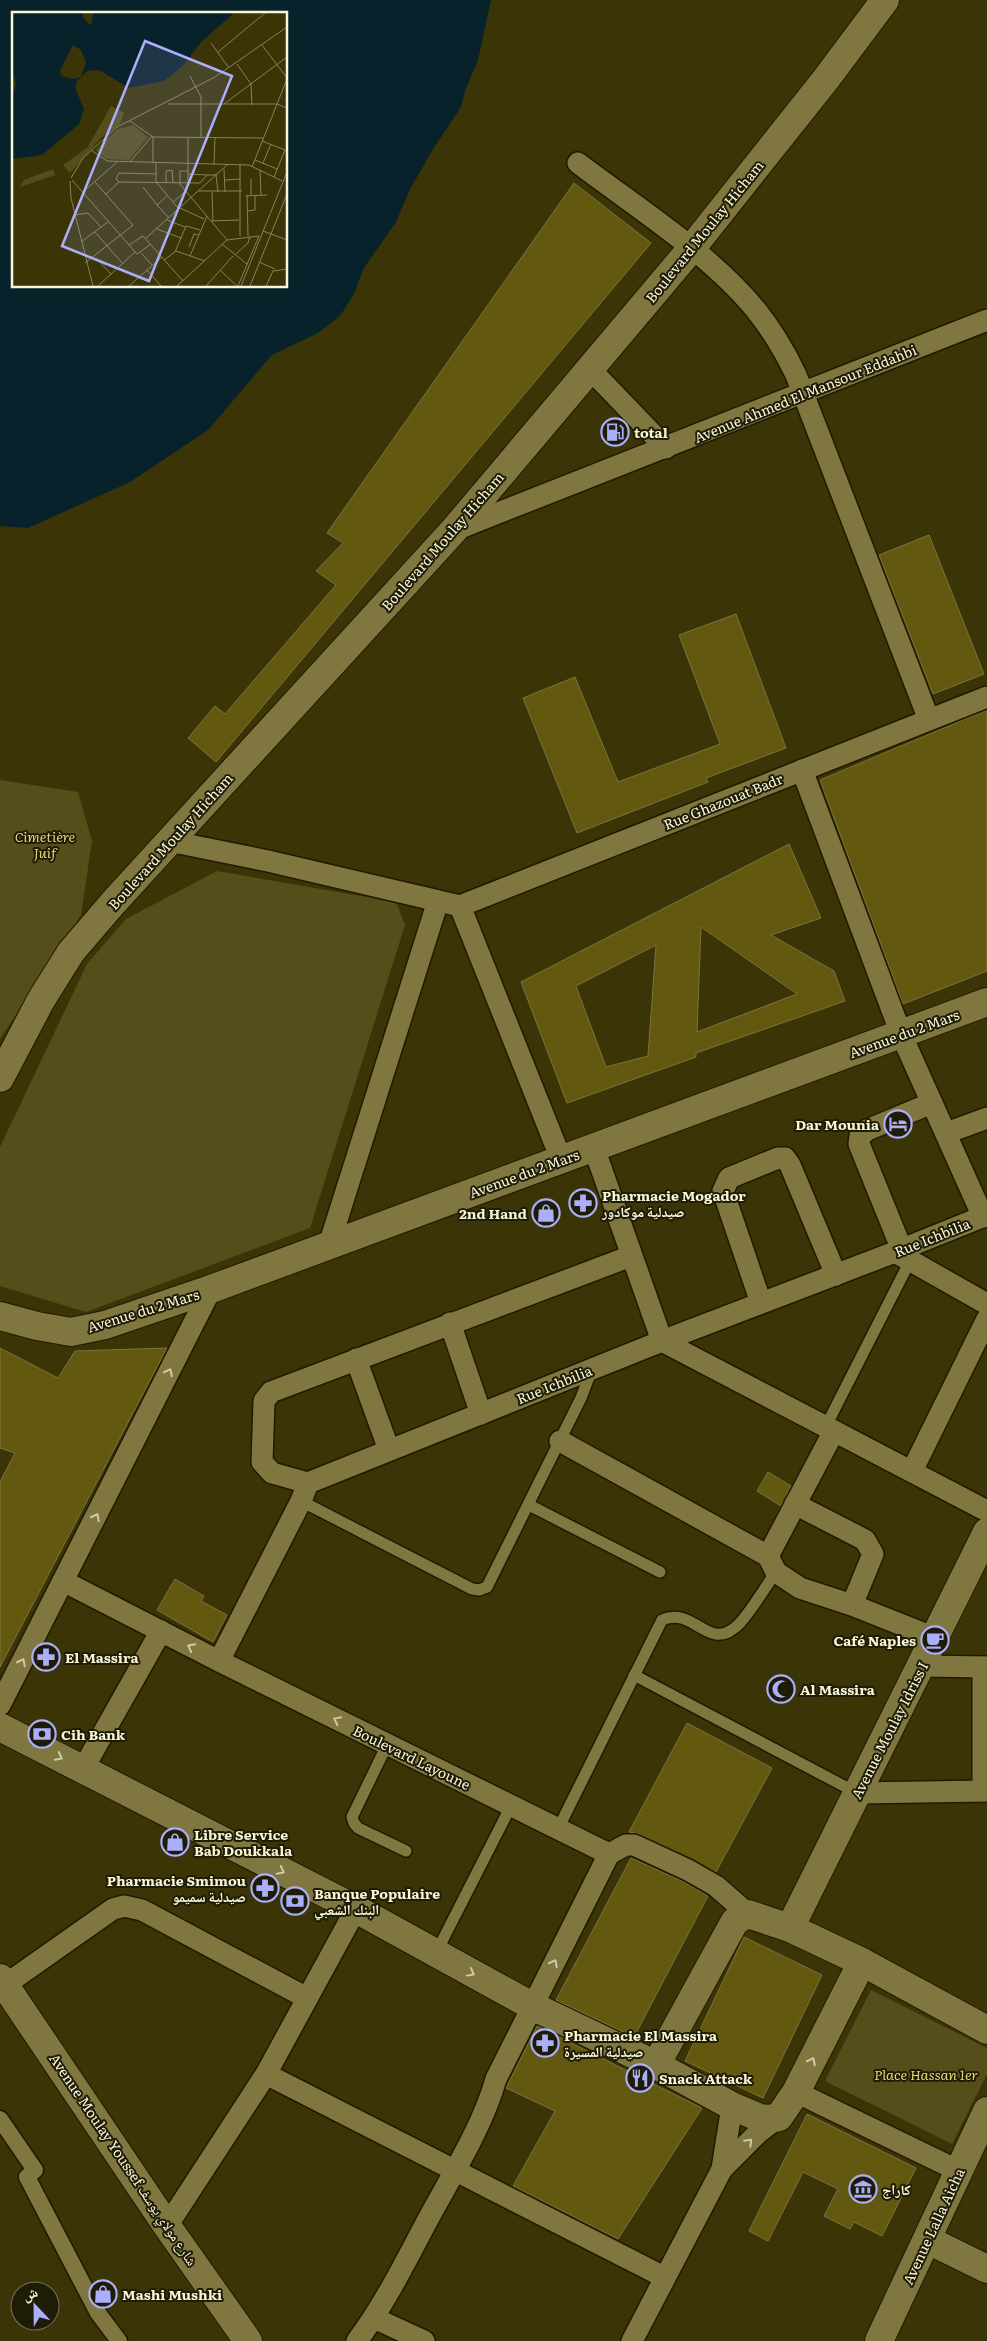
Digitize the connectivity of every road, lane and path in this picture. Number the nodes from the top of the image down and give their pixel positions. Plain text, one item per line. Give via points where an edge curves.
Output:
1 (885, 0) edge
2 (578, 163) dead end
3 (691, 249) junction
4 (987, 320) edge
5 (590, 369) junction
6 (802, 393) junction
7 (666, 448) junction
8 (454, 530) junction
9 (987, 697) edge
10 (929, 720) junction
11 (802, 770) junction
12 (169, 842) junction
13 (438, 901) junction
14 (460, 906) junction
15 (987, 1002) edge
16 (902, 1034) junction
17 (0, 1078) edge
18 (932, 1103) junction
19 (987, 1118) edge
20 (946, 1133) junction
21 (594, 1148) junction
22 (561, 1160) junction
23 (985, 1216) edge
24 (329, 1245) junction
25 (902, 1254) junction
26 (631, 1256) junction
27 (836, 1274) junction
28 (211, 1289) junction
29 (761, 1303) junction
30 (987, 1304) edge
31 (0, 1316) edge
32 (987, 1319) edge
33 (450, 1323) junction
34 (662, 1341) junction
35 (356, 1359) junction
36 (592, 1369) junction
37 (481, 1414) junction
38 (830, 1429) junction
39 (560, 1441) junction
40 (389, 1450) junction
41 (912, 1471) junction
42 (305, 1492) junction
43 (795, 1504) junction
44 (528, 1505) junction
45 (987, 1511) edge
46 (987, 1532) edge
47 (772, 1564) junction
48 (660, 1572) dead end
49 (63, 1581) junction
50 (852, 1605) junction
51 (161, 1631) junction
52 (935, 1638) junction
53 (219, 1661) junction
54 (921, 1666) junction
55 (985, 1667) edge
56 (634, 1675) junction
57 (0, 1705) edge
58 (0, 1727) edge
59 (387, 1745) junction
60 (83, 1770) junction
61 (985, 1791) edge
62 (857, 1793) junction
63 (511, 1806) junction
64 (558, 1829) junction
65 (406, 1851) dead end
66 (609, 1854) junction
67 (356, 1909) junction
68 (748, 1914) junction
69 (790, 1928) junction
70 (436, 1953) junction
71 (862, 1962) junction
72 (2, 1981) edge
73 (307, 1998) junction
74 (532, 2006) junction
75 (987, 2030) edge
76 (656, 2065) junction
77 (266, 2074) junction
78 (796, 2092) junction
79 (732, 2106) junction
80 (987, 2111) edge
81 (779, 2116) junction
82 (0, 2119) edge
83 (722, 2169) junction
84 (455, 2170) junction
85 (959, 2171) junction
86 (167, 2226) junction
87 (928, 2240) junction
88 (987, 2268) edge
89 (664, 2277) junction
90 (374, 2318) junction
91 (119, 2341) edge
92 (248, 2341) edge
93 (357, 2341) edge
94 (424, 2341) edge
95 (632, 2341) edge
96 (879, 2341) edge

1 - 3 street, Boulevard Moulay Hicham
2 - 3 street
3 - 5 street, Boulevard Moulay Hicham
3 - 6 street via 755,309 786,353
4 - 6 street, Avenue Ahmed El Mansour Eddahbi
5 - 7 street
5 - 8 street, Boulevard Moulay Hicham
6 - 7 street, Avenue Ahmed El Mansour Eddahbi
6 - 10 street
7 - 8 street, Avenue Ahmed El Mansour Eddahbi
8 - 12 street, Boulevard Moulay Hicham
9 - 10 street, Rue Ghazouat Badr
10 - 11 street, Rue Ghazouat Badr
11 - 14 street, Rue Ghazouat Badr
11 - 16 street
12 - 13 street via 268,861
12 - 17 street, Boulevard Moulay Hicham via 71,952 41,1000
13 - 14 street
13 - 24 street
14 - 22 street
15 - 16 street, Avenue du 2 Mars
16 - 18 street
16 - 21 street, Avenue du 2 Mars
18 - 20 street
18 - 25 street via 867,1130 860,1136 859,1144
19 - 20 street
20 - 23 street
21 - 22 street, Avenue du 2 Mars
21 - 26 street
22 - 24 street, Avenue du 2 Mars
23 - 25 street, Rue Ichbilia
24 - 28 street, Avenue du 2 Mars
25 - 27 street, Rue Ichbilia
25 - 30 street
25 - 38 lane
26 - 33 street
26 - 34 street
27 - 29 street, Rue Ichbilia
27 - 29 street via 790,1165 785,1158 778,1158 729,1178 723,1191
28 - 31 street, Avenue du 2 Mars via 105,1325 71,1332
49 -> 28 street
29 - 34 street, Rue Ichbilia
32 - 41 street
33 - 35 street
33 - 37 street
34 - 36 street, Rue Ichbilia
34 - 38 street
35 - 40 street
35 - 42 street via 278,1388 264,1401 262,1462
36 - 37 street, Rue Ichbilia
36 - 39 lane
37 - 40 street, Rue Ichbilia
38 - 41 street
38 - 43 street
39 - 44 lane
39 - 47 street
40 - 42 street, Rue Ichbilia
41 - 45 street
42 - 44 lane via 472,1589 479,1590 492,1581
42 - 53 street
43 - 47 street
43 - 50 street via 865,1540 870,1546 873,1554
44 - 48 lane
46 - 52 street, Avenue Moulay Idriss I
47 - 50 street via 800,1588
47 - 56 lane via 739,1624 715,1635 681,1616 668,1617 662,1620
49 - 51 street, Boulevard Layoune
57 -> 49 street
50 - 52 street
53 -> 51 street, Boulevard Layoune
51 - 60 street
52 - 54 street, Avenue Moulay Idriss I
59 -> 53 street, Boulevard Layoune
54 - 55 street
54 - 62 street, Avenue Moulay Idriss I
55 - 61 street
56 - 62 lane
56 - 64 lane
58 -> 60 street
59 - 63 street, Boulevard Layoune
59 - 65 lane via 352,1817 358,1828
60 -> 67 street
61 - 62 street
62 - 69 street, Avenue Moulay Idriss I
63 - 64 street, Boulevard Layoune
63 - 70 lane
64 - 66 street, Boulevard Layoune
66 - 68 street via 626,1844 634,1845 716,1886
74 -> 66 street
67 - 70 street
67 - 73 street
68 - 69 street
68 - 76 street via 736,1921 730,1930
69 - 71 street
70 -> 74 street
71 - 75 street
78 -> 71 street
72 - 73 street via 113,1909 124,1906 142,1910
72 - 86 street, Avenue Moulay Youssef شارع مولاي يوسف
73 - 77 street
74 - 76 street
74 - 84 street
76 - 79 street
77 - 84 street
77 - 86 street
78 - 81 street
78 - 85 street
79 - 81 street via 760,2118
79 - 83 street
80 - 85 street, Avenue Lalla Aicha
83 -> 81 street
82 - 91 street via 34,2170 27,2177 98,2313
83 - 89 street
84 - 89 street
84 - 90 street
85 - 87 street, Avenue Lalla Aicha
86 - 92 street, Avenue Moulay Youssef شارع مولاي يوسف
87 - 88 street
87 - 96 street, Avenue Lalla Aicha
89 - 95 street
90 - 93 street
90 - 94 street

